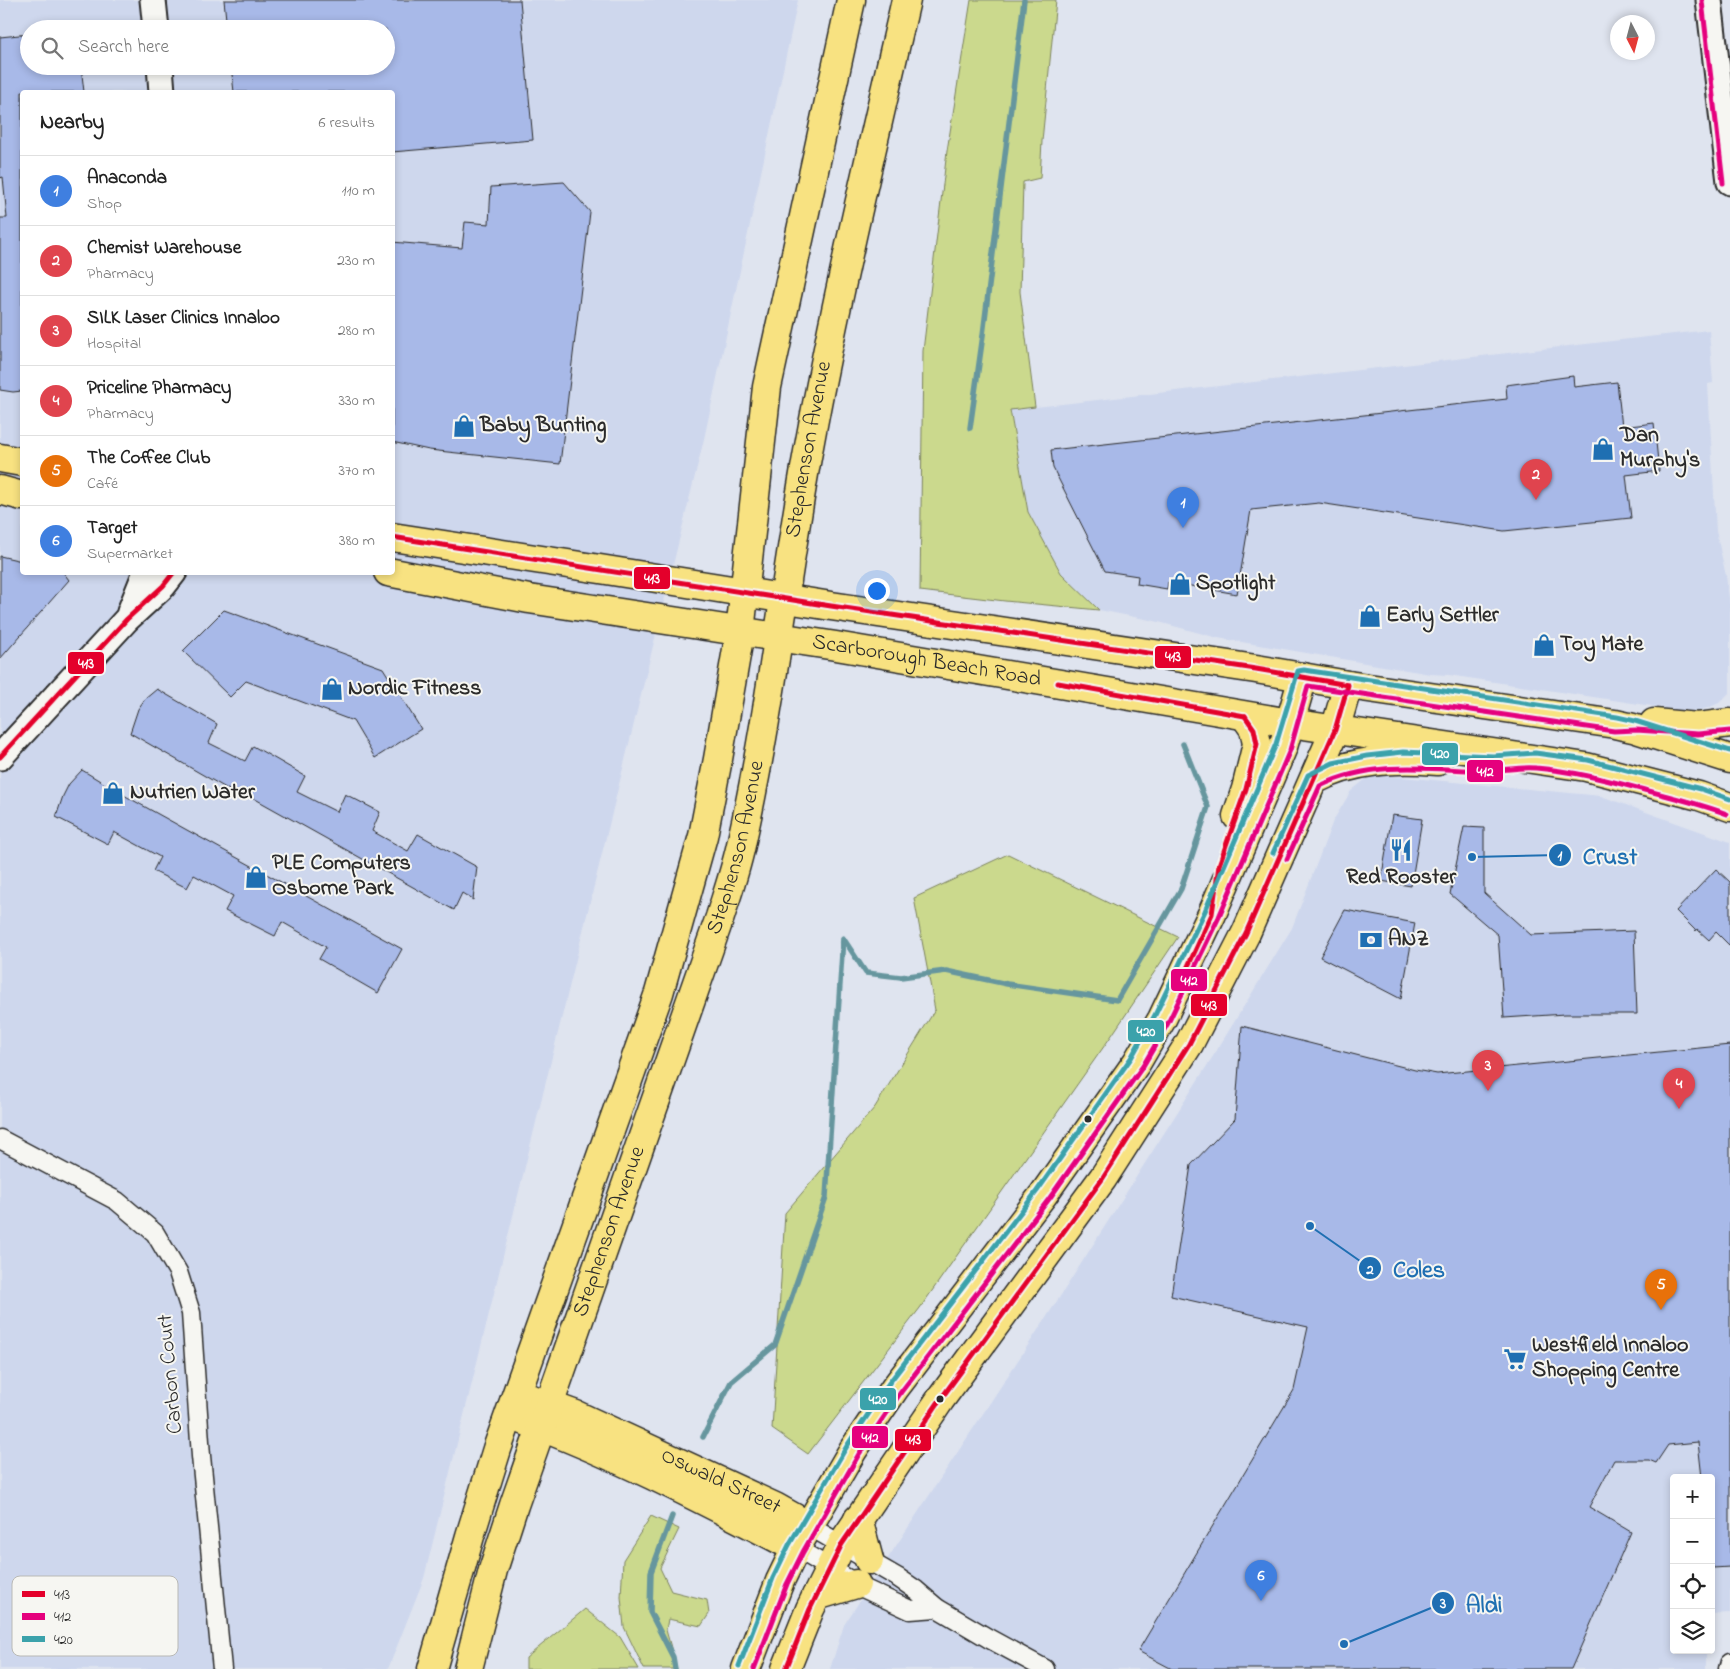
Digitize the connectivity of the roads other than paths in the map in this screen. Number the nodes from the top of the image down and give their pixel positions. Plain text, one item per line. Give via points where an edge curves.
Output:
1 (153, 0) edge
2 (851, 0) edge
3 (906, 0) edge
4 (1709, 0) edge
5 (155, 20) edge
6 (161, 75) edge
7 (162, 90) edge
8 (1730, 182) edge
9 (0, 458) edge
10 (20, 462) edge
11 (0, 490) edge
12 (20, 495) edge
13 (395, 537) edge
14 (395, 573) edge
15 (145, 575) edge
16 (172, 575) edge
17 (745, 592) junction
18 (783, 598) junction
19 (127, 619) junction
20 (740, 632) junction
21 (777, 638) junction
22 (1303, 677) junction
23 (1348, 686) junction
24 (1245, 716) junction
25 (1290, 723) junction
26 (1730, 723) edge
27 (1615, 724) junction
28 (1335, 730) junction
29 (0, 756) edge
30 (1730, 759) edge
31 (1534, 760) junction
32 (1314, 780) junction
33 (1730, 807) edge
34 (1212, 914) junction
35 (0, 1139) edge
36 (513, 1404) junction
37 (544, 1416) junction
38 (858, 1520) junction
39 (802, 1537) junction
40 (836, 1556) junction
41 (869, 1560) junction
42 (856, 1584) junction
43 (816, 1596) junction
44 (937, 1608) junction
45 (1730, 1662) edge
46 (222, 1669) edge
47 (432, 1669) edge
48 (468, 1669) edge
49 (746, 1669) edge
50 (786, 1669) edge
51 (1045, 1669) edge
52 (1728, 1669) edge

1 - 5 main road
2 - 17 main road, Stephenson Avenue via 767,387
3 - 18 main road, Stephenson Avenue via 843,274
4 - 8 main road
6 - 7 main road
9 - 10 main road
11 - 12 main road
13 - 17 main road, Scarborough Beach Road
14 - 20 main road, Scarborough Beach Road via 529,599
15 - 19 main road
16 - 19 main road
17 - 18 main road, Scarborough Beach Road
17 - 20 main road, Stephenson Avenue
18 - 21 main road, Stephenson Avenue
18 - 22 main road, Scarborough Beach Road
19 - 29 main road
20 - 21 main road, Scarborough Beach Road
20 - 36 main road, Stephenson Avenue via 703,836 659,993
21 - 24 main road, Scarborough Beach Road
21 - 37 main road, Stephenson Avenue via 742,843 720,917
22 - 23 main road, Scarborough Beach Road
22 - 25 main road
23 - 27 main road, Scarborough Beach Road
23 - 28 main road
24 - 25 main road, Scarborough Beach Road
24 - 34 main road via 1254,729 1257,744 1246,789 1219,865
25 - 28 main road, Scarborough Beach Road
25 - 34 main road via 1283,747
26 - 27 main road via 1698,727 1636,722
27 - 30 main road, Scarborough Beach Road
28 - 31 main road, Scarborough Beach Road
28 - 32 main road
31 - 32 main road via 1493,764 1403,759 1335,770
31 - 33 main road, Scarborough Beach Road via 1586,766
32 - 38 main road via 1246,933 1190,1044 1103,1178 940,1400
34 - 39 main road via 1162,1019 1137,1062 1043,1195 895,1388
35 - 46 street, Carbon Court via 116,1201 155,1233 178,1272 191,1313
36 - 37 main road, Oswald Street
36 - 47 main road, Stephenson Avenue via 470,1536
37 - 39 main road, Oswald Street via 568,1437 672,1485
37 - 48 main road, Stephenson Avenue via 493,1570
38 - 40 main road
38 - 41 main road
39 - 40 street, Oswald Street
39 - 40 street, Oswald Street
39 - 49 main road via 780,1581
40 - 41 street, Oswald Street
40 - 42 street, Oswald Street
40 - 43 main road
41 - 44 street, Oswald Street via 916,1590
42 - 43 main road
42 - 44 street, Oswald Street via 910,1610
43 - 50 main road
44 - 51 street, Oswald Street
45 - 52 street

